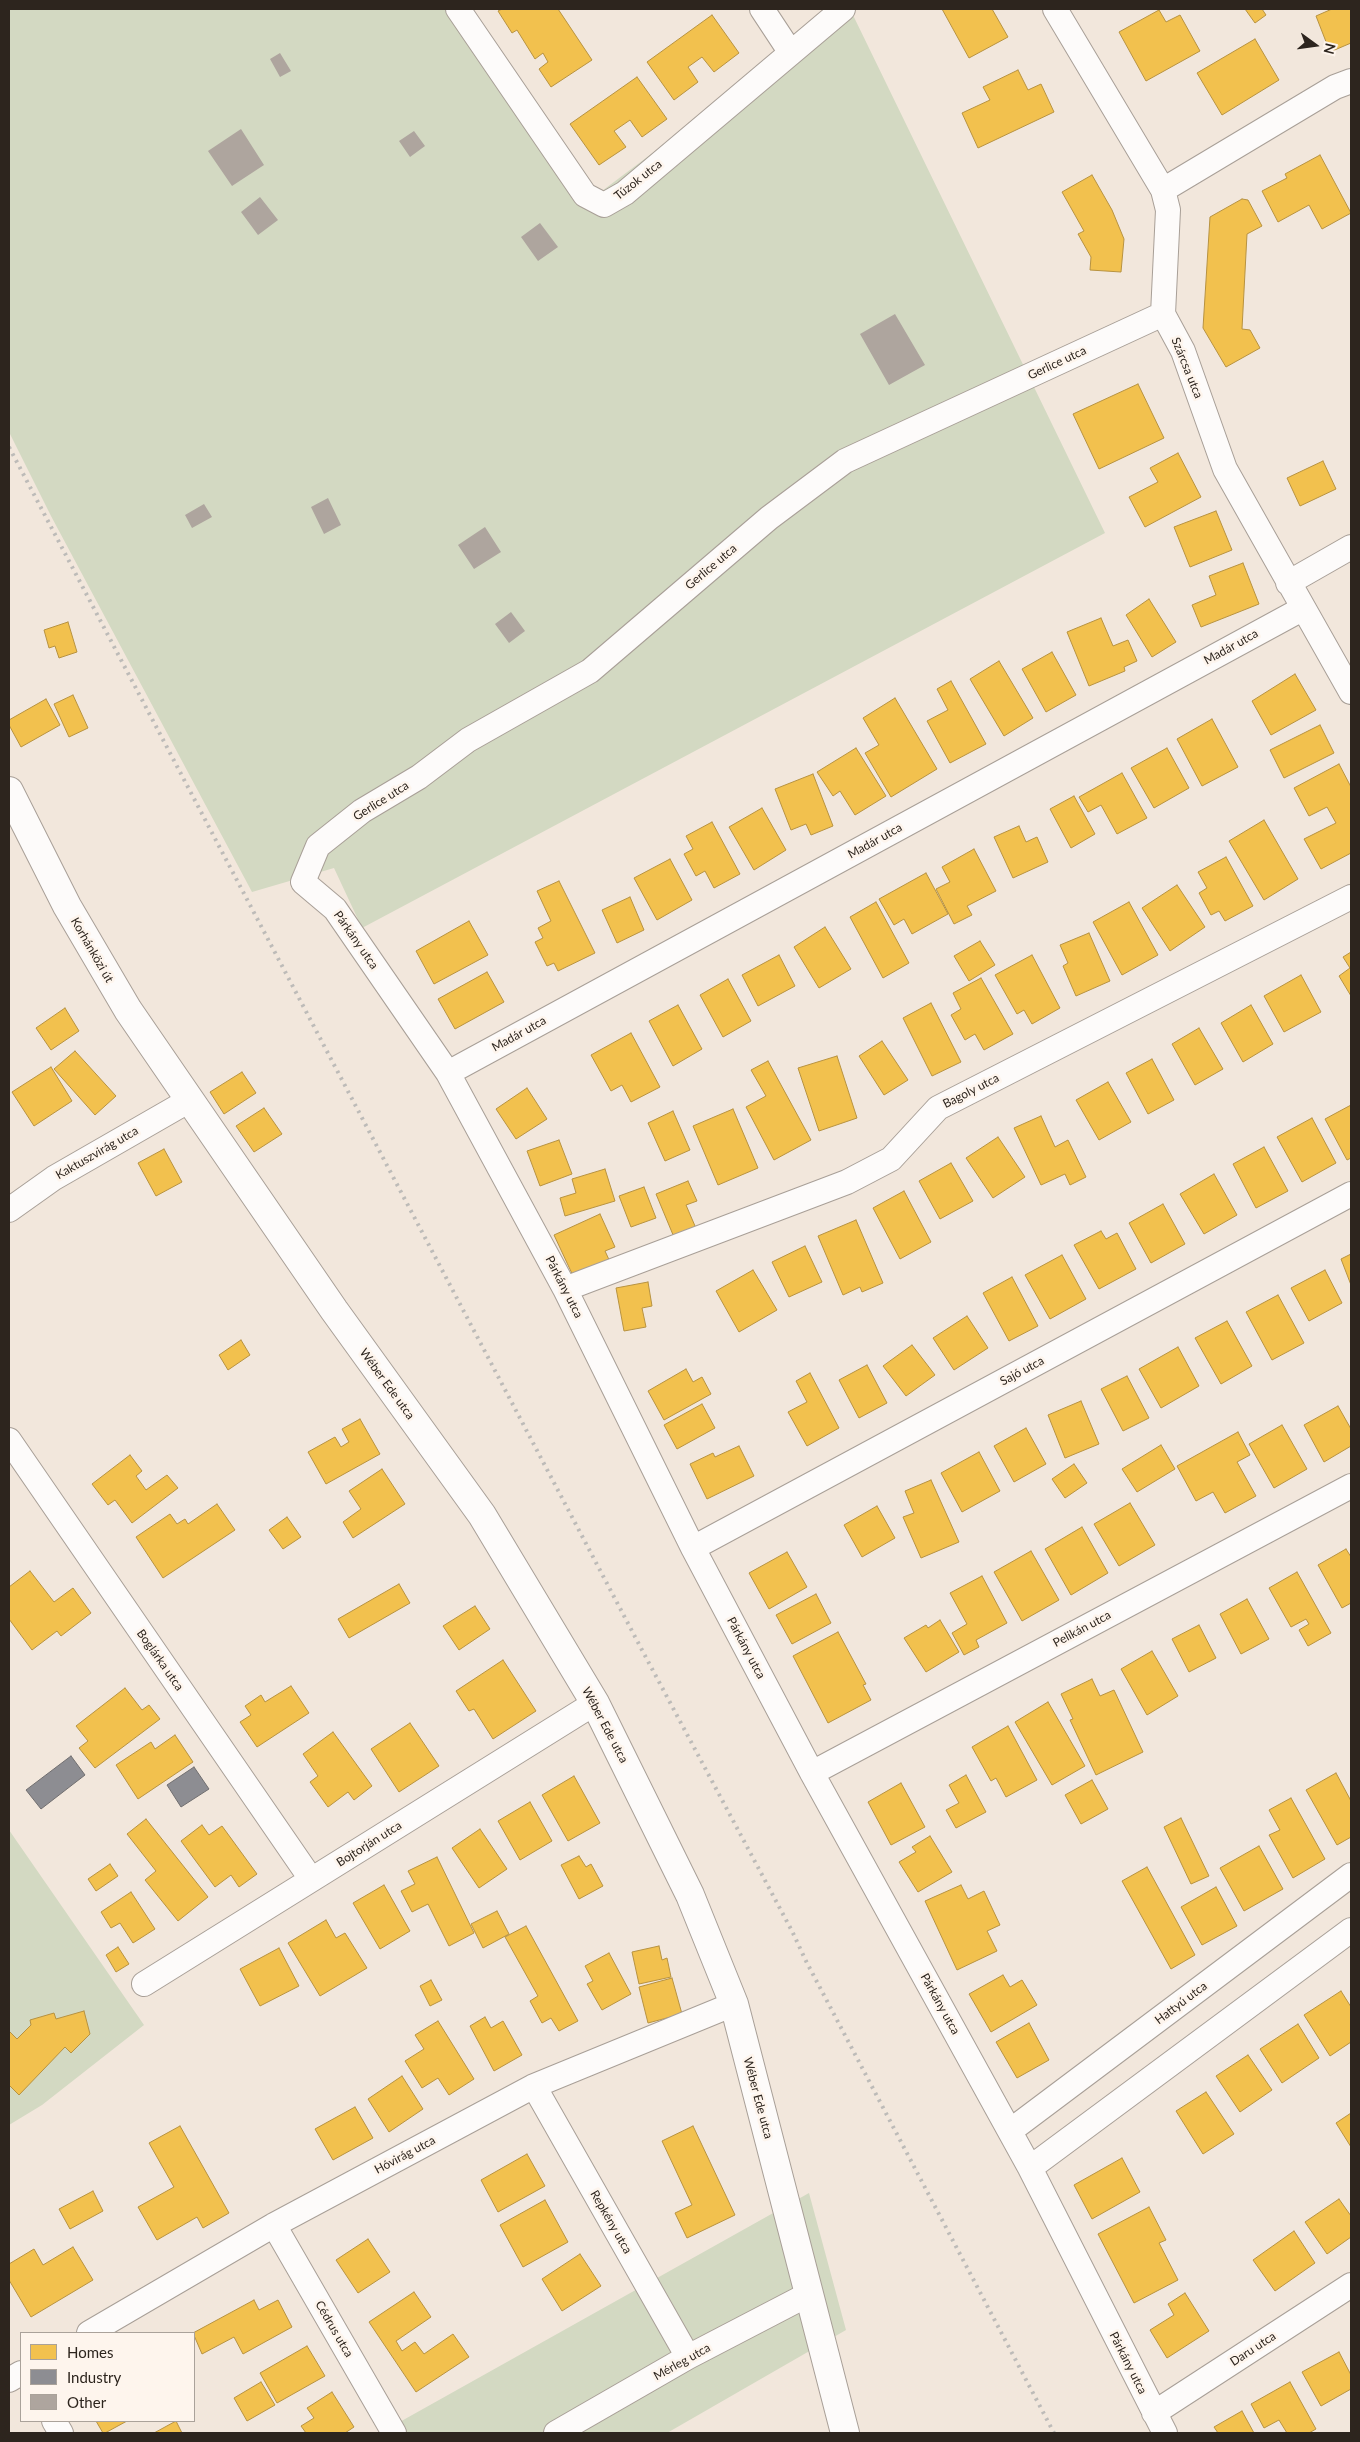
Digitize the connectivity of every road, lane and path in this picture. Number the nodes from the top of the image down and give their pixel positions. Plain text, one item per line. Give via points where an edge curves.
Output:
1 (458, 9) edge
2 (762, 9) edge
3 (843, 9) edge
4 (1055, 9) edge
5 (791, 53) junction
6 (1351, 81) edge
7 (1162, 190) junction
8 (1163, 314) junction
9 (1351, 548) edge
10 (1288, 583) junction
11 (1302, 609) junction
12 (1351, 692) edge
13 (9, 791) edge
14 (303, 882) joint
15 (1351, 897) edge
16 (448, 1073) junction
17 (188, 1101) junction
18 (1351, 1194) edge
19 (9, 1210) edge
20 (565, 1289) junction
21 (9, 1440) edge
22 (1351, 1486) edge
23 (693, 1548) junction
24 (595, 1704) junction
25 (812, 1773) junction
26 (1351, 1875) edge
27 (311, 1880) junction
28 (1351, 1930) edge
29 (144, 1984) dead end
30 (734, 2004) junction
31 (534, 2086) junction
32 (1010, 2131) junction
33 (1030, 2168) junction
34 (274, 2225) junction
35 (1351, 2285) edge
36 (809, 2294) junction
37 (91, 2332) edge
38 (688, 2357) junction
39 (20, 2374) edge
40 (9, 2380) edge
41 (55, 2422) edge
42 (1160, 2423) edge
43 (61, 2433) edge
44 (394, 2433) edge
45 (556, 2433) edge
46 (845, 2433) edge

1 - 5 street, Túzok utca via 585,195 604,205 625,193
2 - 5 street
3 - 5 street, Túzok utca
4 - 7 street
6 - 7 street via 1335,87
7 - 8 street via 1168,210
8 - 10 street, Szárcsa utca via 1183,351 1225,470
8 - 14 street, Gerlice utca via 846,461 769,518 590,671 468,740 419,777 362,811 318,846
9 - 10 street
10 - 11 street, Szárcsa utca
11 - 12 street, Szárcsa utca
11 - 16 street, Madár utca
13 - 17 street, Korhánközi út via 67,906 128,1010
14 - 16 street, Párkány utca via 335,909
15 - 20 street, Bagoly utca via 938,1108 891,1159 847,1182
16 - 20 street, Párkány utca
17 - 19 street, Kaktuszvirág utca via 54,1178
17 - 24 street, Wéber Ede utca via 482,1515
18 - 23 street, Sajó utca
20 - 23 street, Párkány utca
21 - 27 street, Boglárka utca
22 - 25 street, Pelikán utca
23 - 25 street, Párkány utca
24 - 27 street, Bojtorján utca
24 - 30 street, Wéber Ede utca via 690,1895
25 - 32 street, Párkány utca
26 - 32 street, Hattyú utca
27 - 29 street, Bojtorján utca
28 - 33 street
30 - 31 street, Hóvirág utca
30 - 36 street, Wéber Ede utca
31 - 34 street, Hóvirág utca
31 - 38 street, Repkény utca
32 - 33 street, Párkány utca
33 - 42 street, Párkány utca
34 - 37 street, Hóvirág utca
34 - 44 street, Cédrus utca
35 - 42 street, Daru utca
36 - 38 street, Mérleg utca
36 - 46 street, Wéber Ede utca
38 - 45 street, Mérleg utca
39 - 40 street
41 - 43 street

